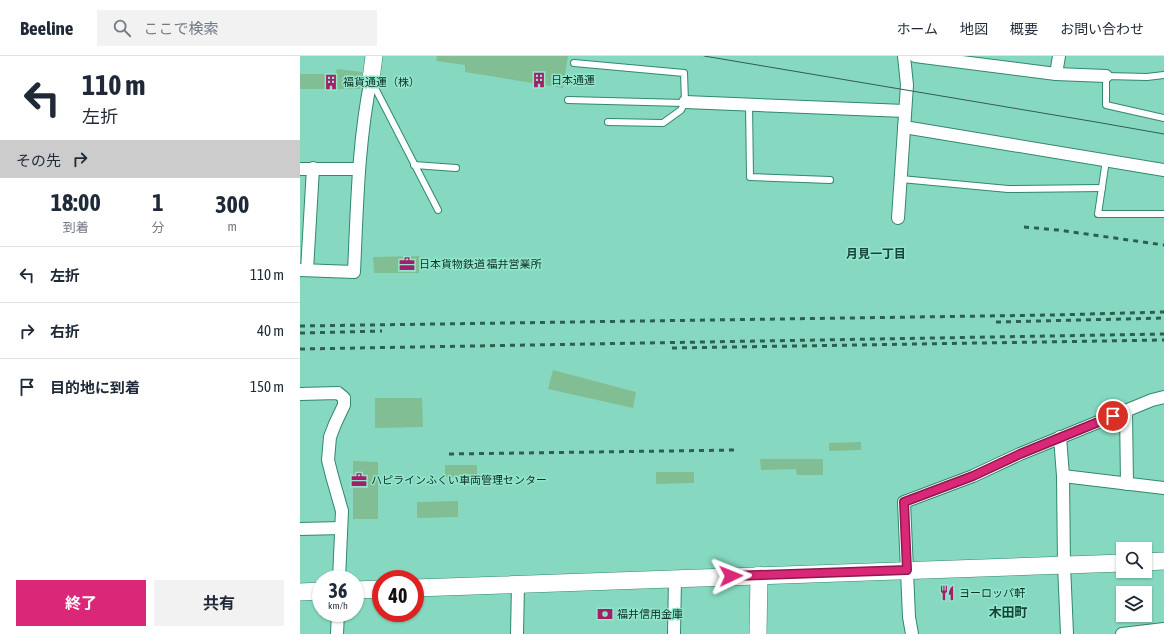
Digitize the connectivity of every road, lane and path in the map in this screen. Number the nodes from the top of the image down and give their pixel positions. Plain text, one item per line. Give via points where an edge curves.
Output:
1 (374, 56) edge
2 (904, 56) edge
3 (915, 56) edge
4 (1059, 56) edge
5 (973, 60) edge
6 (574, 63) dead end
7 (1056, 74) junction
8 (1164, 75) edge
9 (1106, 76) junction
10 (371, 79) junction
11 (568, 100) dead end
12 (684, 102) junction
13 (749, 104) junction
14 (905, 111) junction
15 (1164, 118) edge
16 (608, 122) dead end
17 (904, 127) junction
18 (1106, 160) junction
19 (414, 165) junction
20 (313, 168) junction
21 (456, 168) dead end
22 (300, 169) edge
23 (359, 169) junction
24 (1164, 170) edge
25 (900, 179) junction
26 (830, 180) dead end
27 (1102, 188) junction
28 (438, 210) dead end
29 (1164, 214) edge
30 (898, 218) dead end
31 (303, 270) edge
32 (300, 394) edge
33 (1164, 397) edge
34 (1126, 411) junction
35 (1060, 437) junction
36 (1063, 476) junction
37 (1127, 484) junction
38 (1164, 488) edge
39 (341, 528) junction
40 (300, 529) edge
41 (1164, 561) edge
42 (1152, 562) edge
43 (1116, 563) edge
44 (1064, 565) junction
45 (340, 570) edge
46 (907, 570) junction
47 (759, 575) junction
48 (675, 578) junction
49 (518, 585) junction
50 (424, 588) edge
51 (312, 591) edge
52 (300, 592) edge
53 (338, 622) edge
54 (1164, 629) edge
55 (337, 634) edge
56 (517, 634) edge
57 (674, 634) edge
58 (758, 634) edge
59 (912, 634) edge
60 (1067, 634) edge
61 (1122, 634) edge

1 - 10 street
2 - 14 street via 907,85
3 - 5 street
4 - 7 street
5 - 7 street
6 - 12 lane via 684,73
7 - 9 street
8 - 9 lane
9 - 15 lane via 1106,105
10 - 19 lane
10 - 23 street via 365,107
11 - 12 lane
12 - 13 street
12 - 16 lane via 680,110 663,123
13 - 14 street
13 - 26 lane via 750,177
14 - 17 street
17 - 18 street
17 - 25 street
18 - 24 street
18 - 27 lane
19 - 21 lane
19 - 28 lane
20 - 22 street
20 - 23 street
20 - 31 street
23 - 31 street via 354,272
25 - 27 lane via 1008,189
25 - 30 street
27 - 29 lane via 1098,214
32 - 39 street via 338,394 344,398 344,405 330,437 328,460 342,511
33 - 34 street
34 - 35 street
34 - 37 street
35 - 36 street
35 - 46 street via 973,476 904,502
36 - 37 street
36 - 44 street
37 - 38 street
39 - 40 street
39 - 45 street
41 - 42 street
43 - 44 street
44 - 46 street
44 - 60 street
46 - 47 street
46 - 59 street
47 - 48 street
47 - 58 street
48 - 49 street
48 - 57 street
49 - 50 street
49 - 56 street
51 - 52 street
53 - 55 street
54 - 61 street

